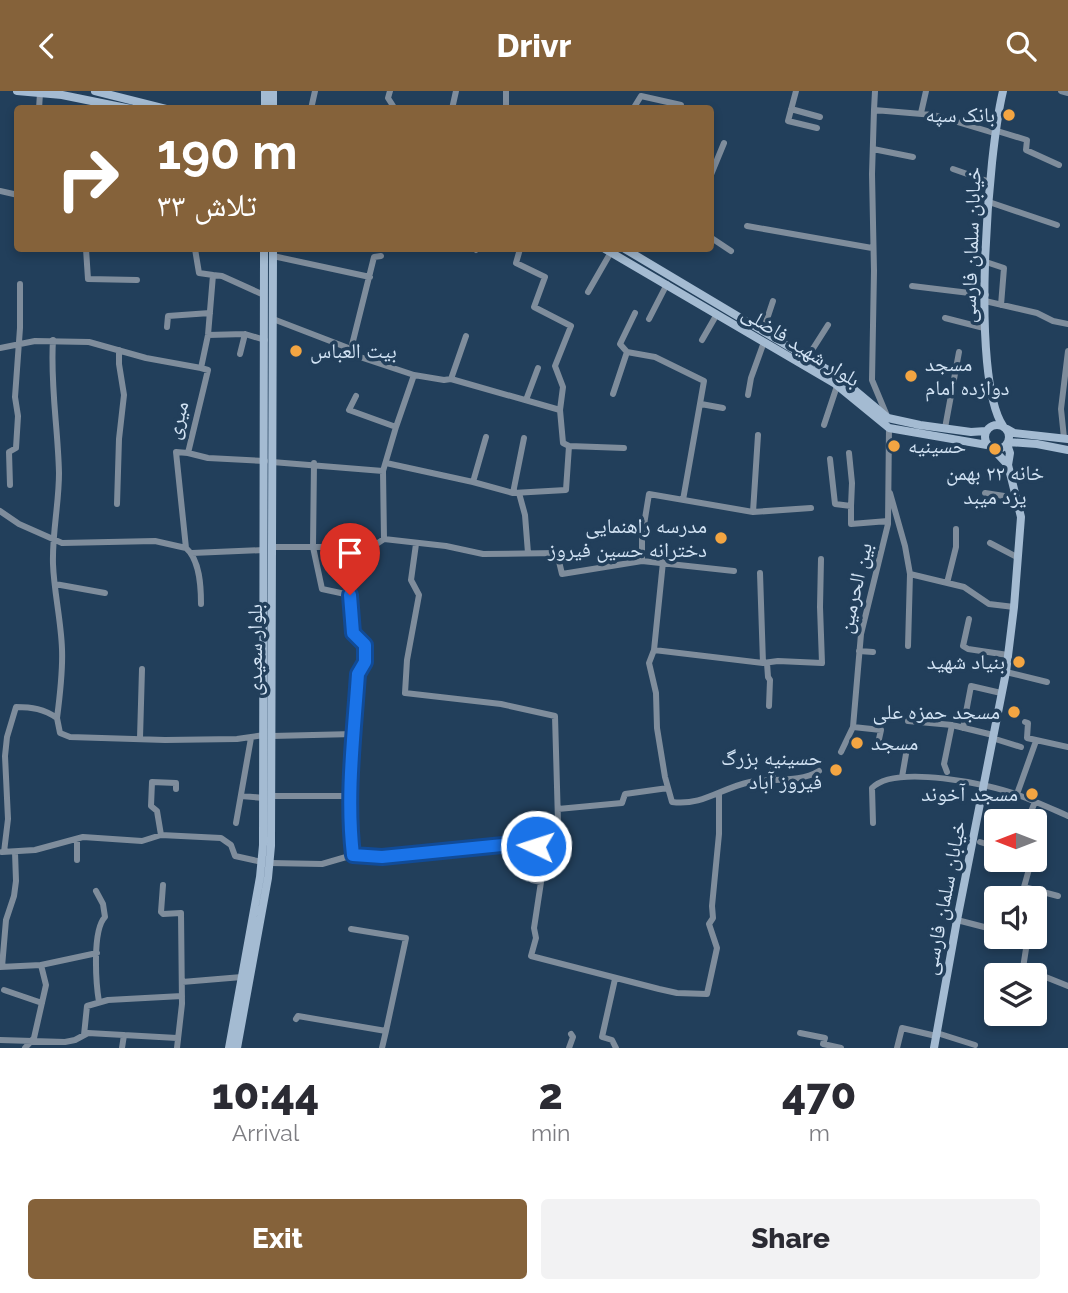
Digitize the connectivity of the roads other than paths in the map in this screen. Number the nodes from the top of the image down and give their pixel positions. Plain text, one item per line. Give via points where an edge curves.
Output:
1 (18, 91) edge
2 (95, 91) edge
3 (796, 91) edge
4 (875, 91) edge
5 (926, 91) edge
6 (1003, 91) edge
7 (1061, 91) edge
8 (40, 93) junction
9 (62, 93) edge
10 (1068, 93) edge
11 (39, 105) edge
12 (114, 105) edge
13 (150, 105) edge
14 (635, 105) edge
15 (681, 105) dead end
16 (791, 109) junction
17 (874, 110) junction
18 (921, 113) junction
19 (820, 117) dead end
20 (817, 128) dead end
21 (994, 132) junction
22 (724, 143) dead end
23 (873, 149) junction
24 (913, 157) dead end
25 (1059, 165) dead end
26 (714, 167) edge
27 (953, 169) dead end
28 (990, 182) junction
29 (989, 202) junction
30 (1057, 225) dead end
31 (747, 226) dead end
32 (714, 240) edge
33 (872, 248) junction
34 (732, 251) dead end
35 (86, 252) edge
36 (196, 252) edge
37 (264, 252) edge
38 (273, 252) edge
39 (519, 252) edge
40 (607, 252) edge
41 (611, 252) edge
42 (630, 252) edge
43 (381, 256) dead end
44 (986, 262) junction
45 (213, 275) junction
46 (370, 277) junction
47 (137, 280) dead end
48 (20, 284) dead end
49 (667, 284) junction
50 (912, 286) dead end
51 (588, 292) dead end
52 (264, 295) junction
53 (986, 298) junction
54 (773, 301) dead end
55 (1001, 305) junction
56 (211, 313) junction
57 (635, 313) dead end
58 (717, 314) junction
59 (945, 318) dead end
60 (273, 319) junction
61 (649, 319) dead end
62 (1068, 324) edge
63 (828, 325) dead end
64 (167, 327) dead end
65 (984, 328) junction
66 (763, 331) junction
67 (245, 334) junction
68 (208, 335) junction
69 (466, 336) dead end
70 (53, 339) junction
71 (265, 340) junction
72 (702, 340) dead end
73 (764, 342) junction
74 (18, 344) junction
75 (0, 348) edge
76 (351, 349) junction
77 (119, 350) junction
78 (1068, 351) edge
79 (627, 352) junction
80 (959, 352) dead end
81 (240, 354) dead end
82 (807, 358) junction
83 (538, 367) dead end
84 (201, 368) junction
85 (414, 375) junction
86 (1067, 377) edge
87 (451, 379) junction
88 (837, 386) junction
89 (852, 393) junction
90 (613, 394) dead end
91 (748, 395) dead end
92 (356, 396) dead end
93 (526, 400) junction
94 (992, 400) junction
95 (701, 404) junction
96 (723, 408) dead end
97 (560, 410) junction
98 (888, 418) junction
99 (824, 425) dead end
100 (396, 427) junction
101 (889, 428) junction
102 (945, 428) junction
103 (1005, 428) junction
104 (987, 429) junction
105 (758, 435) dead end
106 (485, 437) dead end
107 (524, 438) dead end
108 (1066, 439) edge
109 (1007, 443) junction
110 (569, 446) junction
111 (989, 446) junction
112 (624, 448) dead end
113 (1068, 450) edge
114 (188, 453) junction
115 (849, 453) dead end
116 (830, 459) dead end
117 (269, 461) junction
118 (314, 463) junction
119 (1008, 465) junction
120 (384, 467) junction
121 (474, 482) junction
122 (10, 485) dead end
123 (889, 489) junction
124 (516, 493) junction
125 (985, 493) dead end
126 (1017, 498) junction
127 (683, 500) junction
128 (117, 505) dead end
129 (850, 506) junction
130 (811, 508) dead end
131 (0, 511) edge
132 (753, 512) junction
133 (888, 521) junction
134 (956, 529) dead end
135 (384, 539) junction
136 (53, 540) junction
137 (990, 543) dead end
138 (416, 544) junction
139 (313, 547) junction
140 (269, 548) junction
141 (189, 551) junction
142 (528, 553) junction
143 (1017, 557) junction
144 (821, 559) dead end
145 (642, 561) junction
146 (663, 562) junction
147 (734, 571) dead end
148 (760, 573) dead end
149 (910, 575) junction
150 (947, 583) junction
151 (55, 584) junction
152 (105, 593) dead end
153 (201, 604) dead end
154 (1014, 607) junction
155 (969, 619) dead end
156 (908, 646) dead end
157 (654, 650) junction
158 (859, 651) junction
159 (873, 652) dead end
160 (1008, 655) junction
161 (765, 663) junction
162 (142, 669) dead end
163 (1006, 672) junction
164 (1046, 682) dead end
165 (1001, 692) junction
166 (769, 706) dead end
167 (57, 718) junction
168 (908, 721) dead end
169 (1025, 722) dead end
170 (952, 725) junction
171 (853, 727) junction
172 (963, 728) junction
173 (354, 734) junction
174 (268, 736) junction
175 (993, 736) junction
176 (140, 738) junction
177 (251, 738) junction
178 (879, 739) dead end
179 (1036, 741) junction
180 (1021, 747) dead end
181 (1068, 747) edge
182 (841, 752) dead end
183 (906, 754) dead end
184 (773, 762) dead end
185 (819, 771) dead end
186 (947, 772) dead end
187 (902, 777) junction
188 (773, 779) junction
189 (983, 786) junction
190 (667, 788) junction
191 (176, 789) dead end
192 (719, 793) junction
193 (1017, 794) junction
194 (241, 796) junction
195 (350, 796) junction
196 (267, 797) junction
197 (1035, 802) junction
198 (558, 809) junction
199 (1032, 809) edge
200 (4, 815) edge
201 (1068, 816) edge
202 (236, 823) dead end
203 (873, 823) dead end
204 (161, 835) junction
205 (77, 839) junction
206 (533, 842) junction
207 (980, 842) dead end
208 (984, 843) edge
209 (2, 852) edge
210 (15, 852) junction
211 (353, 855) junction
212 (77, 860) dead end
213 (266, 862) junction
214 (1026, 872) edge
215 (163, 885) dead end
216 (96, 891) dead end
217 (1058, 896) dead end
218 (4, 914) edge
219 (957, 919) junction
220 (984, 926) edge
221 (351, 929) dead end
222 (1026, 949) edge
223 (97, 953) junction
224 (41, 965) junction
225 (1, 967) edge
226 (242, 978) junction
227 (615, 979) junction
228 (182, 982) junction
229 (1068, 986) edge
230 (4, 990) dead end
231 (182, 996) junction
232 (242, 998) junction
233 (99, 1002) junction
234 (42, 1003) junction
235 (296, 1020) dead end
236 (386, 1031) junction
237 (800, 1033) dead end
238 (571, 1034) dead end
239 (84, 1035) junction
240 (124, 1035) junction
241 (936, 1035) junction
242 (177, 1038) junction
243 (0, 1040) edge
244 (75, 1044) edge
245 (28, 1045) edge
246 (975, 1045) dead end
247 (122, 1048) edge
248 (177, 1048) edge
249 (229, 1048) edge
250 (237, 1048) edge
251 (382, 1048) edge
252 (569, 1048) edge
253 (615, 1048) edge
254 (842, 1048) edge
255 (897, 1048) edge
256 (934, 1048) edge

1 - 8 main road
2 - 13 main road
3 - 16 street
4 - 17 street
5 - 18 street
6 - 21 main road, خیابان سلمان فارسی
7 - 10 street
8 - 9 main road
8 - 11 street
9 - 12 main road
14 - 15 street via 640,96
16 - 19 street
16 - 20 street via 788,121
17 - 18 street
17 - 23 street
18 - 21 street
21 - 25 street via 1027,140 1026,150
21 - 28 main road, خیابان سلمان فارسی
22 - 26 street
23 - 24 street
23 - 33 street
27 - 28 street
28 - 29 main road, خیابان سلمان فارسی
29 - 30 street
29 - 44 main road, خیابان سلمان فارسی
31 - 33 street
32 - 34 street
33 - 98 street via 872,380
35 - 47 street via 88,279
36 - 45 street via 199,273
37 - 52 main road, بلوار سعیدی
38 - 46 street
38 - 60 main road, بلوار سعیدی
39 - 97 street via 516,263 545,277 534,307 571,326 555,366 563,387
40 - 51 street
41 - 49 main road, بلوار شهید فاضلی
42 - 66 main road, بلوار شهید فاضلی
43 - 46 street via 374,257
44 - 53 main road, خیابان سلمان فارسی
44 - 55 street via 1004,268
45 - 52 street
45 - 56 street, میری
46 - 76 street
48 - 74 street
49 - 58 main road, بلوار شهید فاضلی
49 - 61 street
50 - 53 street
52 - 71 main road, بلوار سعیدی
53 - 55 street
53 - 65 main road, خیابان سلمان فارسی
54 - 66 street
55 - 62 street
56 - 64 street via 169,316
56 - 68 street, میری
57 - 79 street via 620,344
58 - 72 street
58 - 73 main road, بلوار شهید فاضلی
59 - 65 street
60 - 76 street
60 - 117 main road, بلوار سعیدی
63 - 82 street
65 - 94 main road, خیابان سلمان فارسی
66 - 82 main road, بلوار شهید فاضلی
67 - 68 street
67 - 71 street
67 - 81 street
68 - 84 street, میری
69 - 87 street
70 - 74 street
70 - 77 street
70 - 136 street via 51,375 59,472
71 - 117 main road, بلوار سعیدی
73 - 88 main road, بلوار شهید فاضلی
73 - 91 street
74 - 75 street
74 - 122 street via 18,436 16,448 9,452
76 - 85 street via 354,355
77 - 84 street
77 - 128 street via 124,395
78 - 86 street
79 - 90 street
79 - 95 street via 655,358 704,381
80 - 102 street
82 - 89 main road, بلوار شهید فاضلی via 838,376
83 - 93 street
84 - 114 street, میری via 208,370
85 - 87 street
85 - 100 street
86 - 108 street via 1062,409
87 - 93 street
88 - 89 main road, بلوار شهید فاضلی
88 - 99 street
89 - 98 main road, بلوار شهید فاضلی
89 - 101 main road, بلوار شهید فاضلی
92 - 100 street via 349,410
93 - 97 street
94 - 103 main road, خیابان سلمان فارسی
94 - 104 main road, خیابان سلمان فارسی
95 - 96 street
95 - 127 street
97 - 110 street via 563,443
98 - 102 main road, بلوار شهید فاضلی
100 - 120 street
101 - 111 main road, بلوار شهید فاضلی
101 - 123 street, بین الحرمین
102 - 104 main road, بلوار شهید فاضلی
103 - 104 main road
103 - 108 main road
103 - 109 main road
104 - 111 main road via 984,438
105 - 132 street
106 - 121 street
107 - 124 street
109 - 111 main road via 1000,449
109 - 113 main road
109 - 119 main road, خیابان سلمان فارسی
110 - 112 street
110 - 124 street via 566,490
111 - 119 main road, خیابان سلمان فارسی
114 - 117 street
114 - 141 street, میری via 176,452
115 - 129 street
116 - 129 street via 835,504
117 - 118 street
117 - 140 main road, بلوار سعیدی
118 - 120 street
118 - 139 street
119 - 126 main road, خیابان سلمان فارسی
120 - 121 street
120 - 135 street
121 - 124 street
123 - 133 street, بین الحرمین
123 - 149 street
124 - 142 street via 525,515
125 - 126 street
126 - 143 main road, خیابان سلمان فارسی via 1021,517
127 - 132 street
127 - 145 street via 649,494
129 - 133 street via 851,524
130 - 132 street
131 - 136 street
133 - 158 street, بین الحرمین
134 - 150 street
135 - 138 street
135 - 139 street via 372,547
136 - 141 street via 155,541
136 - 151 street
137 - 143 street
138 - 142 street via 483,554
138 - 198 street via 411,580 419,594 405,693 555,716
139 - 140 street
139 - 173 street via 322,589 350,595 353,633 365,645
140 - 141 street
140 - 174 main road, بلوار سعیدی
141 - 153 street, میری
142 - 145 street via 557,553 562,574
143 - 154 main road, خیابان سلمان فارسی
144 - 161 street via 822,663
145 - 146 street
146 - 147 street
146 - 157 street
148 - 161 street
149 - 150 street
149 - 156 street
150 - 154 street via 964,587 989,604
151 - 152 street
151 - 167 street via 62,649
154 - 160 main road, خیابان سلمان فارسی
155 - 160 street via 963,646
157 - 161 street
157 - 190 street via 649,663
158 - 159 street
158 - 171 street, بین الحرمین
160 - 163 main road, خیابان سلمان فارسی
161 - 166 street
162 - 176 street
163 - 164 street
163 - 165 main road, خیابان سلمان فارسی
165 - 172 street via 971,686
165 - 175 main road, خیابان سلمان فارسی
167 - 176 street via 63,736
167 - 200 street via 34,708 16,707 7,737
168 - 170 street
169 - 179 street via 1027,738
170 - 172 street
170 - 186 street via 944,764
171 - 178 street via 881,730
171 - 182 street, بین الحرمین
172 - 175 street
173 - 174 street
173 - 195 street
174 - 177 street
174 - 196 main road, بلوار سعیدی
175 - 180 street
175 - 189 main road, خیابان سلمان فارسی
176 - 177 street
177 - 194 street
179 - 181 street
179 - 193 street
183 - 187 street
184 - 188 street
185 - 188 street via 809,777
187 - 189 street via 930,776
187 - 203 street via 873,788
188 - 192 street
189 - 193 street
189 - 219 main road, خیابان سلمان فارسی
190 - 192 street via 671,802 687,804
190 - 198 street via 625,794 622,803
191 - 204 street via 176,783 152,782 150,806 157,811
192 - 227 street via 709,924 717,948 707,994 677,993
193 - 197 street
194 - 196 street
194 - 202 street
195 - 196 street
195 - 211 street
196 - 213 main road, بلوار سعیدی
197 - 199 street
197 - 201 street
198 - 206 street via 558,822 535,826
200 - 209 street
204 - 205 street via 142,841
204 - 213 street via 221,838 231,845 235,856
205 - 210 street
205 - 212 street
206 - 211 street via 382,857
206 - 227 street via 531,880 541,882 531,956
207 - 208 street
209 - 210 street
210 - 218 street via 14,896
211 - 213 street via 322,864
213 - 226 main road, بلوار سعیدی
213 - 232 main road, بلوار سعیدی
214 - 217 street via 1024,887
215 - 228 street via 161,912 181,913
216 - 223 street via 104,917
218 - 225 street
219 - 220 street
219 - 241 main road, خیابان سلمان فارسی
221 - 236 street via 405,938
222 - 229 street via 1023,968
223 - 224 street
223 - 233 street
224 - 225 street
224 - 234 street via 46,985
226 - 228 street
226 - 232 main road, بلوار سعیدی
227 - 253 street via 602,1037 612,1040
228 - 231 street
230 - 234 street
231 - 233 street
231 - 242 street
232 - 249 main road, بلوار سعیدی
232 - 250 main road, بلوار سعیدی
233 - 239 street via 87,1006
234 - 245 street
235 - 236 street via 298,1016
236 - 251 street
237 - 254 street via 825,1038 823,1044
238 - 252 street
239 - 240 street
239 - 244 street
240 - 242 street
240 - 247 street
241 - 246 street
241 - 255 street via 902,1028
241 - 256 main road, خیابان سلمان فارسی
242 - 248 street
243 - 245 street
244 - 245 street

